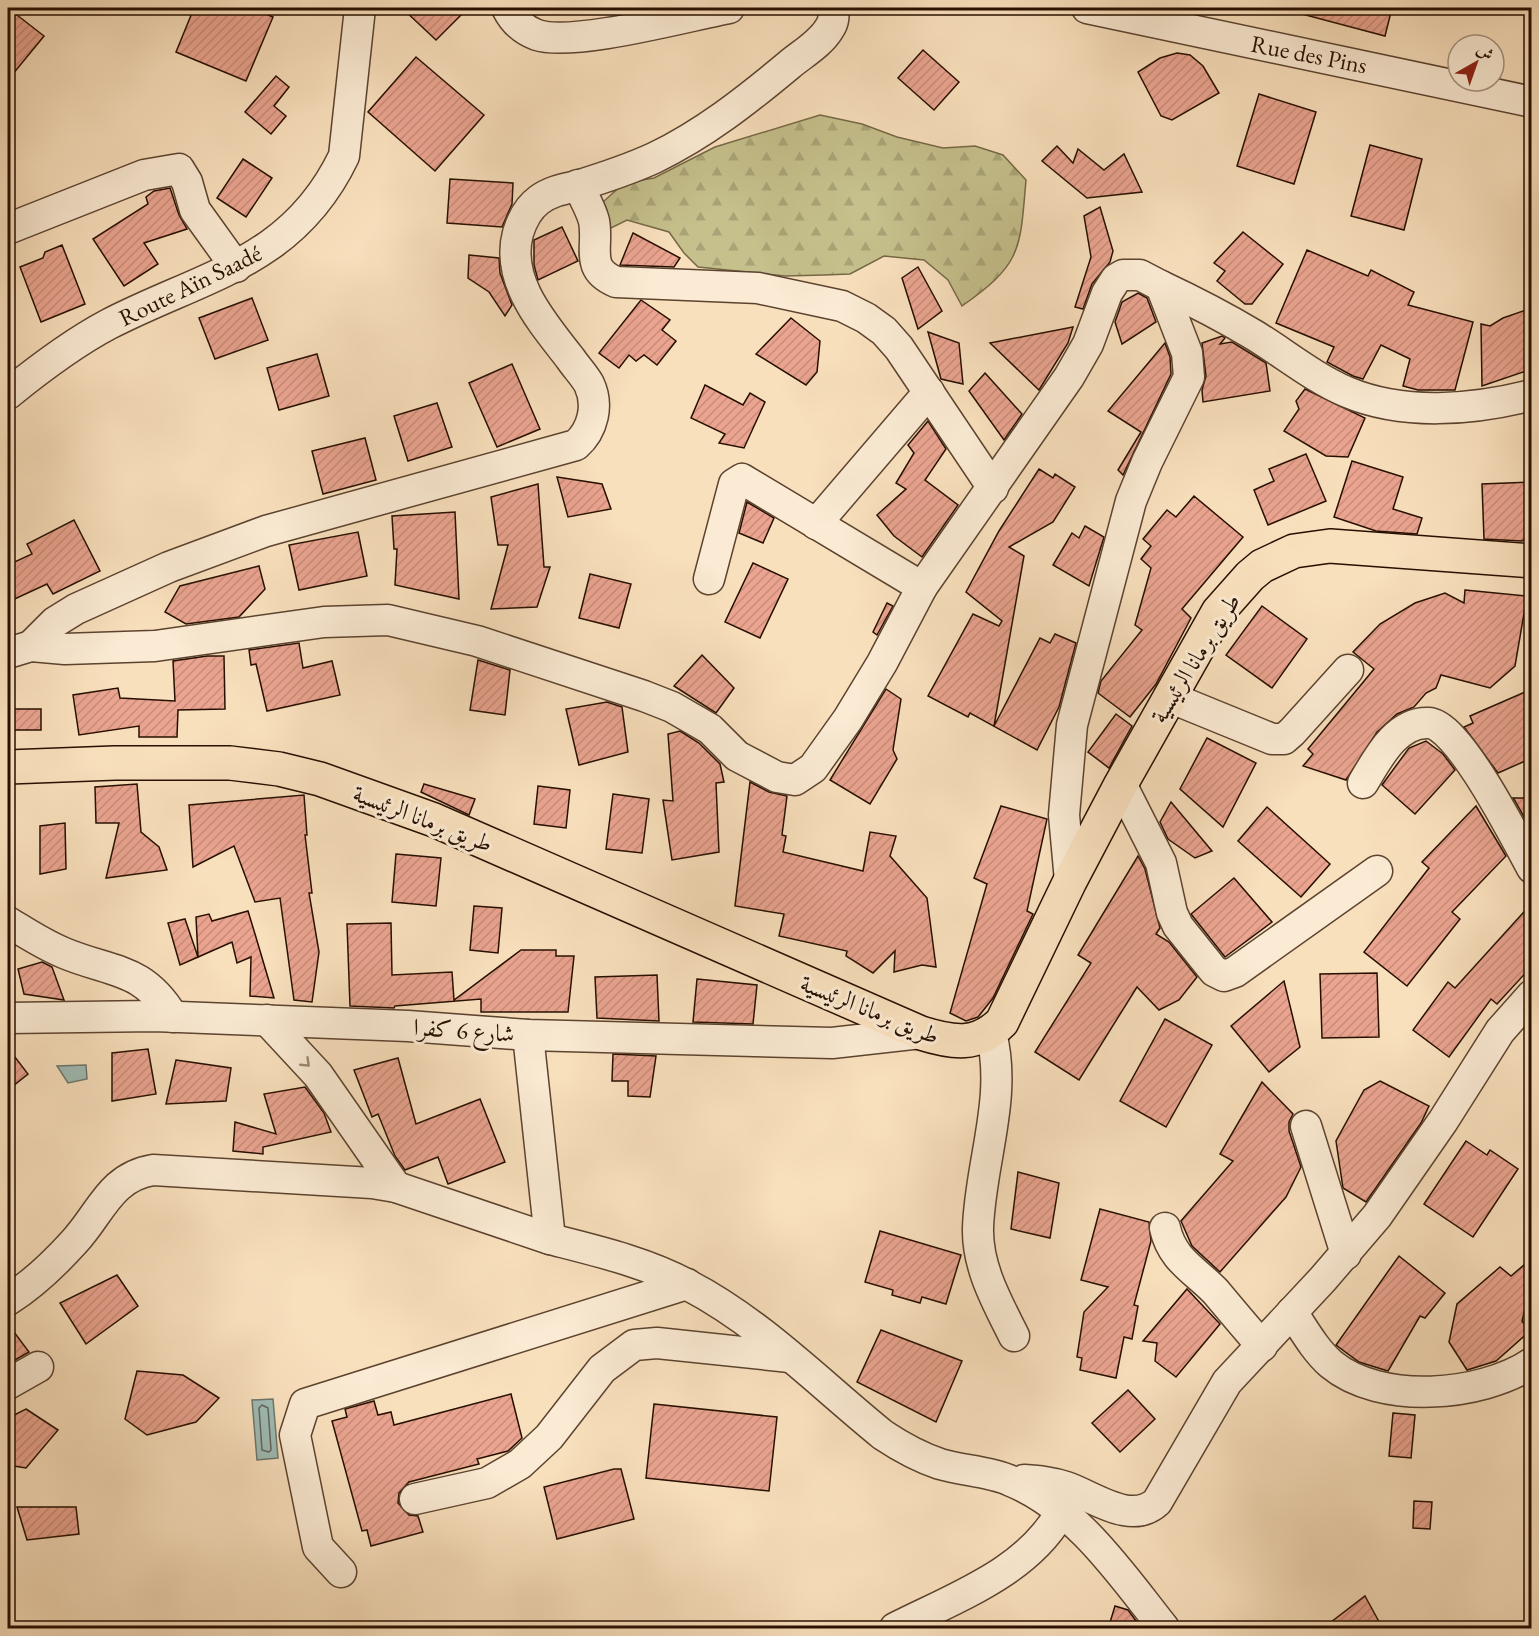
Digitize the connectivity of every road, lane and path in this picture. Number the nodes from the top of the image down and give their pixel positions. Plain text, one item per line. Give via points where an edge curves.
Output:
1 (360, 8) edge
2 (507, 8) edge
3 (729, 8) edge
4 (833, 8) edge
5 (1087, 8) edge
6 (1532, 102) edge
7 (578, 186) junction
8 (10, 228) dead end
9 (236, 267) junction
10 (1161, 286) junction
11 (929, 392) junction
12 (8, 394) edge
13 (1532, 395) edge
14 (993, 488) junction
15 (816, 524) junction
16 (1532, 561) edge
17 (709, 579) dead end
18 (922, 587) junction
19 (19, 650) edge
20 (1348, 670) dead end
21 (1169, 698) junction
22 (8, 767) edge
23 (1363, 783) dead end
24 (1121, 784) junction
25 (1528, 854) edge
26 (1377, 871) dead end
27 (1070, 881) junction
28 (8, 921) edge
29 (1532, 995) edge
30 (173, 1017) junction
31 (8, 1018) edge
32 (267, 1020) junction
33 (991, 1033) junction
34 (921, 1034) junction
35 (528, 1035) junction
36 (1306, 1126) dead end
37 (396, 1188) junction
38 (1165, 1228) dead end
39 (550, 1239) junction
40 (1346, 1254) junction
41 (687, 1284) junction
42 (8, 1300) edge
43 (1292, 1312) junction
44 (1014, 1336) dead end
45 (1262, 1346) junction
46 (790, 1357) junction
47 (1532, 1363) edge
48 (38, 1367) dead end
49 (8, 1384) edge
50 (1009, 1480) junction
51 (416, 1499) dead end
52 (1062, 1510) junction
53 (340, 1572) dead end
54 (895, 1629) edge
55 (1164, 1629) edge

1 - 9 street, Route Aïn Saadé via 347,138 337,171 293,227 271,247
2 - 3 street via 520,26 536,34 570,38
4 - 7 street via 833,23 821,39 703,131 653,158
5 - 6 street, Rue des Pins
7 - 11 street via 594,221 598,271 606,278 616,282 758,288 842,306 866,318 891,338
7 - 19 street via 557,190 528,210 515,245 523,289 588,381 593,395 591,423 576,445 266,531 169,567 76,609
8 - 9 street via 144,175 179,169 195,210
9 - 12 street, Route Aïn Saadé via 110,324 71,346
10 - 13 street via 1210,310 1313,374 1365,398 1405,407 1434,408 1507,402
10 - 14 street via 1140,275 1116,279 1080,359
10 - 27 street via 1187,353 1189,377 1131,501 1072,725 1064,815
11 - 14 street
11 - 15 street
14 - 18 street
15 - 17 street via 750,481 737,480
15 - 18 street
16 - 21 main road, طريق برمانا الرئيسية via 1330,546 1294,551 1262,566 1237,588 1218,612
18 - 19 street via 848,719 813,768 801,778 789,780 737,756 710,729 672,707 477,641 398,622 324,622 155,646
20 - 21 street via 1292,732 1281,739 1272,739
21 - 24 main road, طريق برمانا الرئيسية
22 - 34 main road, طريق برمانا الرئيسية via 230,763 320,779 434,820
23 - 25 street via 1397,736 1420,724 1437,725 1461,745
24 - 26 street via 1161,863 1178,926 1215,971 1224,976
24 - 27 main road, طريق برمانا الرئيسية
27 - 33 main road, طريق برمانا الرئيسية via 1010,1010
28 - 30 street via 63,953 130,974 157,994
29 - 40 street via 1500,1031 1397,1188
30 - 31 street, شارع 6 كفرا
30 - 32 street, شارع 6 كفرا
32 - 35 street, شارع 6 كفرا
32 -> 37 street via 318,1075
33 - 34 main road, طريق برمانا الرئيسية via 967,1042
33 - 44 street via 998,1058 978,1229 981,1262
34 - 35 street, شارع 6 كفرا via 832,1043
35 - 39 street
36 - 40 street
37 - 39 street
37 - 42 street via 321,1178 153,1170 137,1173 125,1179 66,1250 26,1289
38 - 45 street via 1173,1252 1214,1290
39 - 41 street via 624,1258
40 - 43 street
41 - 46 street via 724,1306
41 - 53 street via 305,1404 295,1435 318,1547
43 - 45 street
43 - 47 street via 1330,1363 1351,1377 1378,1387 1399,1391 1464,1387 1513,1375
45 - 50 street via 1214,1401 1166,1491 1151,1508 1127,1510 1059,1485
46 - 50 street via 902,1447 941,1464
46 - 51 street via 657,1343 634,1346 602,1369 549,1437 520,1464 487,1483
48 - 49 street
50 - 52 street
52 - 54 street via 1046,1536 1017,1563
52 - 55 street

